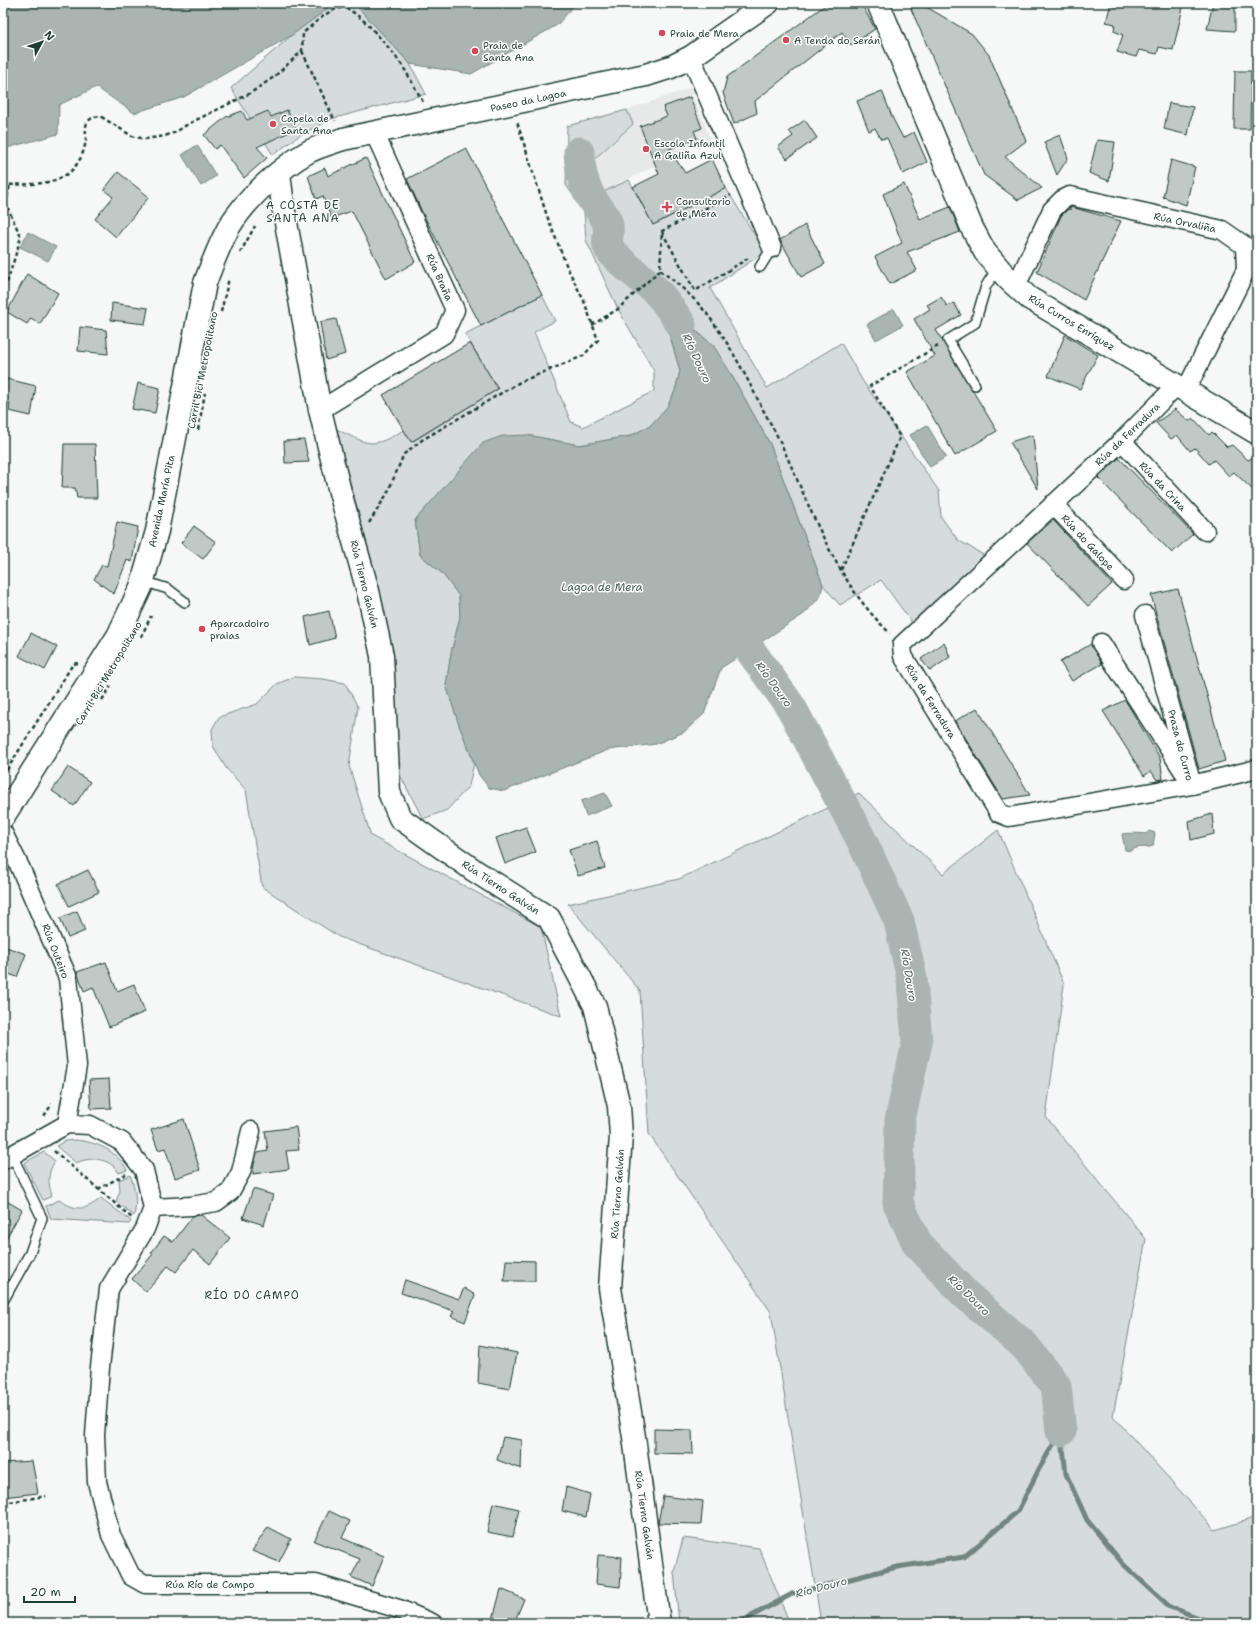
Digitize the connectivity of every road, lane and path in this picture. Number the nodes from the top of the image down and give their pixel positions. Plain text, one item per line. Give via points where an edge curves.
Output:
1 (768, 3) edge
2 (878, 3) edge
3 (302, 51) junction
4 (691, 57) junction
5 (425, 106) dead end
6 (517, 120) dead end
7 (336, 124) dead end
8 (374, 132) junction
9 (278, 173) junction
10 (10, 184) junction
11 (3, 185) edge
12 (733, 194) dead end
13 (257, 224) dead end
14 (662, 231) junction
15 (771, 246) junction
16 (237, 257) dead end
17 (760, 267) dead end
18 (998, 268) junction
19 (660, 270) junction
20 (229, 277) dead end
21 (1016, 286) junction
22 (695, 291) junction
23 (688, 295) junction
24 (3, 296) edge
25 (220, 315) dead end
26 (592, 325) junction
27 (948, 340) junction
28 (975, 385) dead end
29 (1182, 387) junction
30 (205, 392) dead end
31 (320, 410) junction
32 (198, 431) dead end
33 (1257, 433) edge
34 (1122, 441) junction
35 (1053, 504) junction
36 (368, 526) dead end
37 (1205, 531) dead end
38 (841, 571) junction
39 (1124, 580) dead end
40 (143, 582) junction
41 (185, 602) dead end
42 (152, 613) dead end
43 (1145, 615) dead end
44 (140, 639) dead end
45 (1101, 643) dead end
46 (902, 645) junction
47 (79, 663) dead end
48 (112, 685) dead end
49 (100, 704) dead end
50 (1257, 769) edge
51 (3, 776) edge
52 (1192, 784) junction
53 (3, 817) edge
54 (3, 833) edge
55 (54, 1100) dead end
56 (42, 1120) dead end
57 (67, 1124) junction
58 (251, 1131) dead end
59 (50, 1148) dead end
60 (8, 1157) edge
61 (129, 1172) dead end
62 (98, 1189) junction
63 (153, 1208) junction
64 (145, 1229) junction
65 (3, 1301) edge
66 (46, 1496) dead end
67 (3, 1503) edge
68 (432, 1623) edge
69 (659, 1623) edge

1 - 4 street, Paseo da Lagoa
2 - 18 street, Rúa Curros Enríquez via 972,228 985,252
3 - 5 path via 303,33 321,18 333,9 343,7 353,11 380,38 404,68
3 - 7 path
3 - 10 path via 274,77 249,94 165,136 139,138 100,116 92,117 86,124 85,147 70,172 62,178 43,182
4 - 8 street, Paseo da Lagoa via 646,75
4 - 15 street
6 - 26 path via 547,216
8 - 9 street, Paseo da Lagoa via 309,151
8 - 31 street, Rúa Braña via 455,310 444,334
9 - 31 street, Rúa Tierno Galván
9 - 40 street, Avenida María Pita via 246,204 230,226 217,250 205,283 157,530
10 - 11 path
10 - 24 path via 6,204 21,237
12 - 14 path
13 - 16 path
14 - 19 path
14 - 22 path
15 - 17 lane
15 - 22 path
18 - 21 street, Rúa Curros Enríquez
18 - 27 lane via 986,286 975,323
19 - 23 path
19 - 26 path via 618,309
20 - 25 path, Carril Bici Metropolitano
21 - 29 street, Rúa Curros Enríquez via 1029,298
21 - 29 street, Rúa Orvaliña via 1052,210 1070,196 1222,230 1245,246 1246,270
22 - 23 path
23 - 38 path via 706,313 735,356 783,447 814,518
26 - 36 path via 598,340 583,356 520,382 422,440 404,454 387,494
27 - 28 lane
27 - 38 path via 870,386 900,436
29 - 33 street, Rúa Curros Enríquez
29 - 34 street, Rúa da Ferradura
30 - 32 path, Carril Bici Metropolitano
31 - 69 street, Rúa Tierno Galván via 368,591 382,656 389,792 400,818 548,918 595,1006 619,1106 621,1136 610,1288 634,1437
34 - 35 street, Rúa da Ferradura
34 - 37 street, Rúa da Crina
35 - 39 street, Rúa do Galope
35 - 46 street, Rúa da Ferradura
38 - 46 path via 854,592 882,626
40 - 41 lane via 168,589
40 - 53 street, Avenida María Pita via 118,636
42 - 44 path, Carril Bici Metropolitano
43 - 52 street, Praza do Curro
45 - 52 street, Praza do Curro
46 - 52 street, Rúa da Ferradura via 903,656 999,813 1009,817
47 - 51 path via 73,664
48 - 49 path, Carril Bici Metropolitano
50 - 52 street, Rúa da Ferradura
54 - 57 street, Rúa Outeiro via 68,978 77,1066
55 - 56 path
57 - 60 street
57 - 63 street via 90,1125 122,1142 144,1170
58 - 63 street via 241,1172 230,1192 216,1202
59 - 62 path
60 - 65 lane via 42,1218 30,1253
61 - 62 path
62 - 64 path
63 - 64 street, Rúa Río de Campo
64 - 68 street, Rúa Río de Campo via 109,1289 95,1435 97,1482 111,1535 131,1576 146,1584 316,1584 399,1609
66 - 67 path

